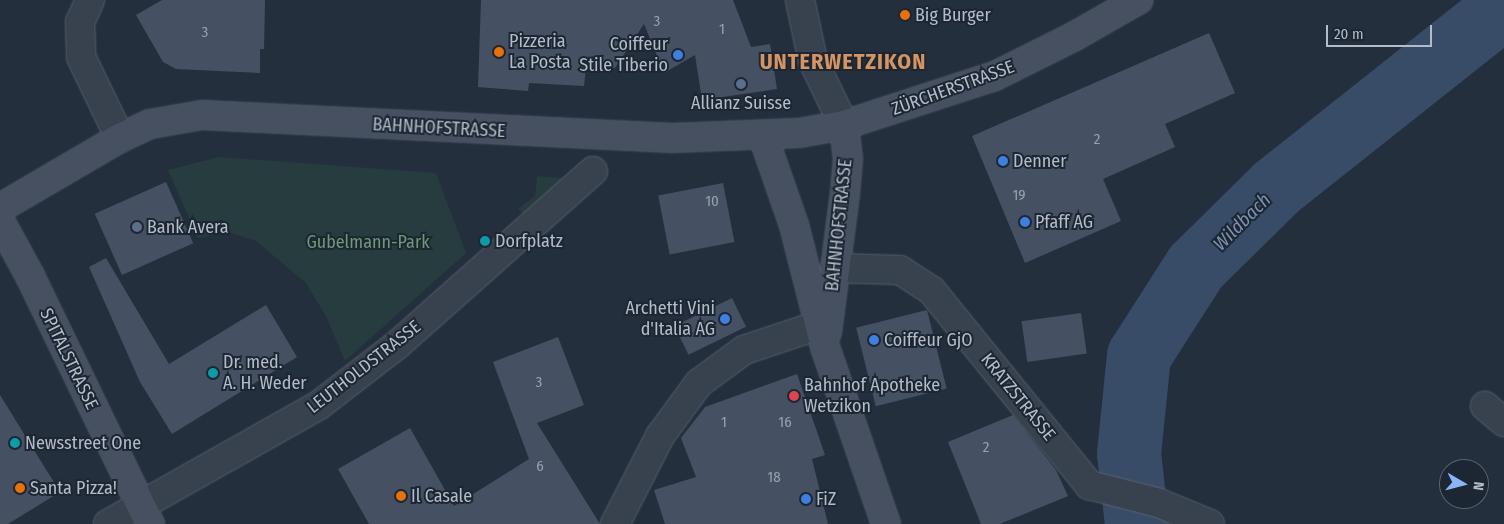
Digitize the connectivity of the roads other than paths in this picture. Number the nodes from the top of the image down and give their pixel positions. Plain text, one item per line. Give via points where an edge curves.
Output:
1 (90, 0) edge
2 (800, 0) edge
3 (1138, 0) edge
4 (844, 125) junction
5 (763, 136) junction
6 (120, 138) junction
7 (592, 171) dead end
8 (0, 208) edge
9 (0, 221) edge
10 (835, 268) junction
11 (822, 336) junction
12 (145, 515) edge
13 (108, 524) edge
14 (615, 524) edge
15 (886, 524) edge
16 (1210, 524) edge

1 - 6 street via 80,22 81,57
2 - 4 street via 813,60
3 - 4 main road, ZÜRCHERSTRASSE via 996,76
4 - 5 main road, BAHNHOFSTRASSE
4 - 10 main road, BAHNHOFSTRASSE via 848,159
5 - 6 main road, BAHNHOFSTRASSE via 623,136 202,115 150,124
5 - 11 main road, BAHNHOFSTRASSE via 794,224
6 - 8 main road, BAHNHOFSTRASSE
7 - 12 street, LEUTHOLDSTRASSE via 397,345 319,405
9 - 12 main road, SPITALSTRASSE via 30,276
10 - 11 main road, BAHNHOFSTRASSE
10 - 16 street, KRATZSTRASSE via 900,270 932,291 1089,485 1159,503
11 - 14 street via 744,350 699,383 660,436
11 - 15 main road, BAHNHOFSTRASSE
12 - 13 street, LEUTHOLDSTRASSE

